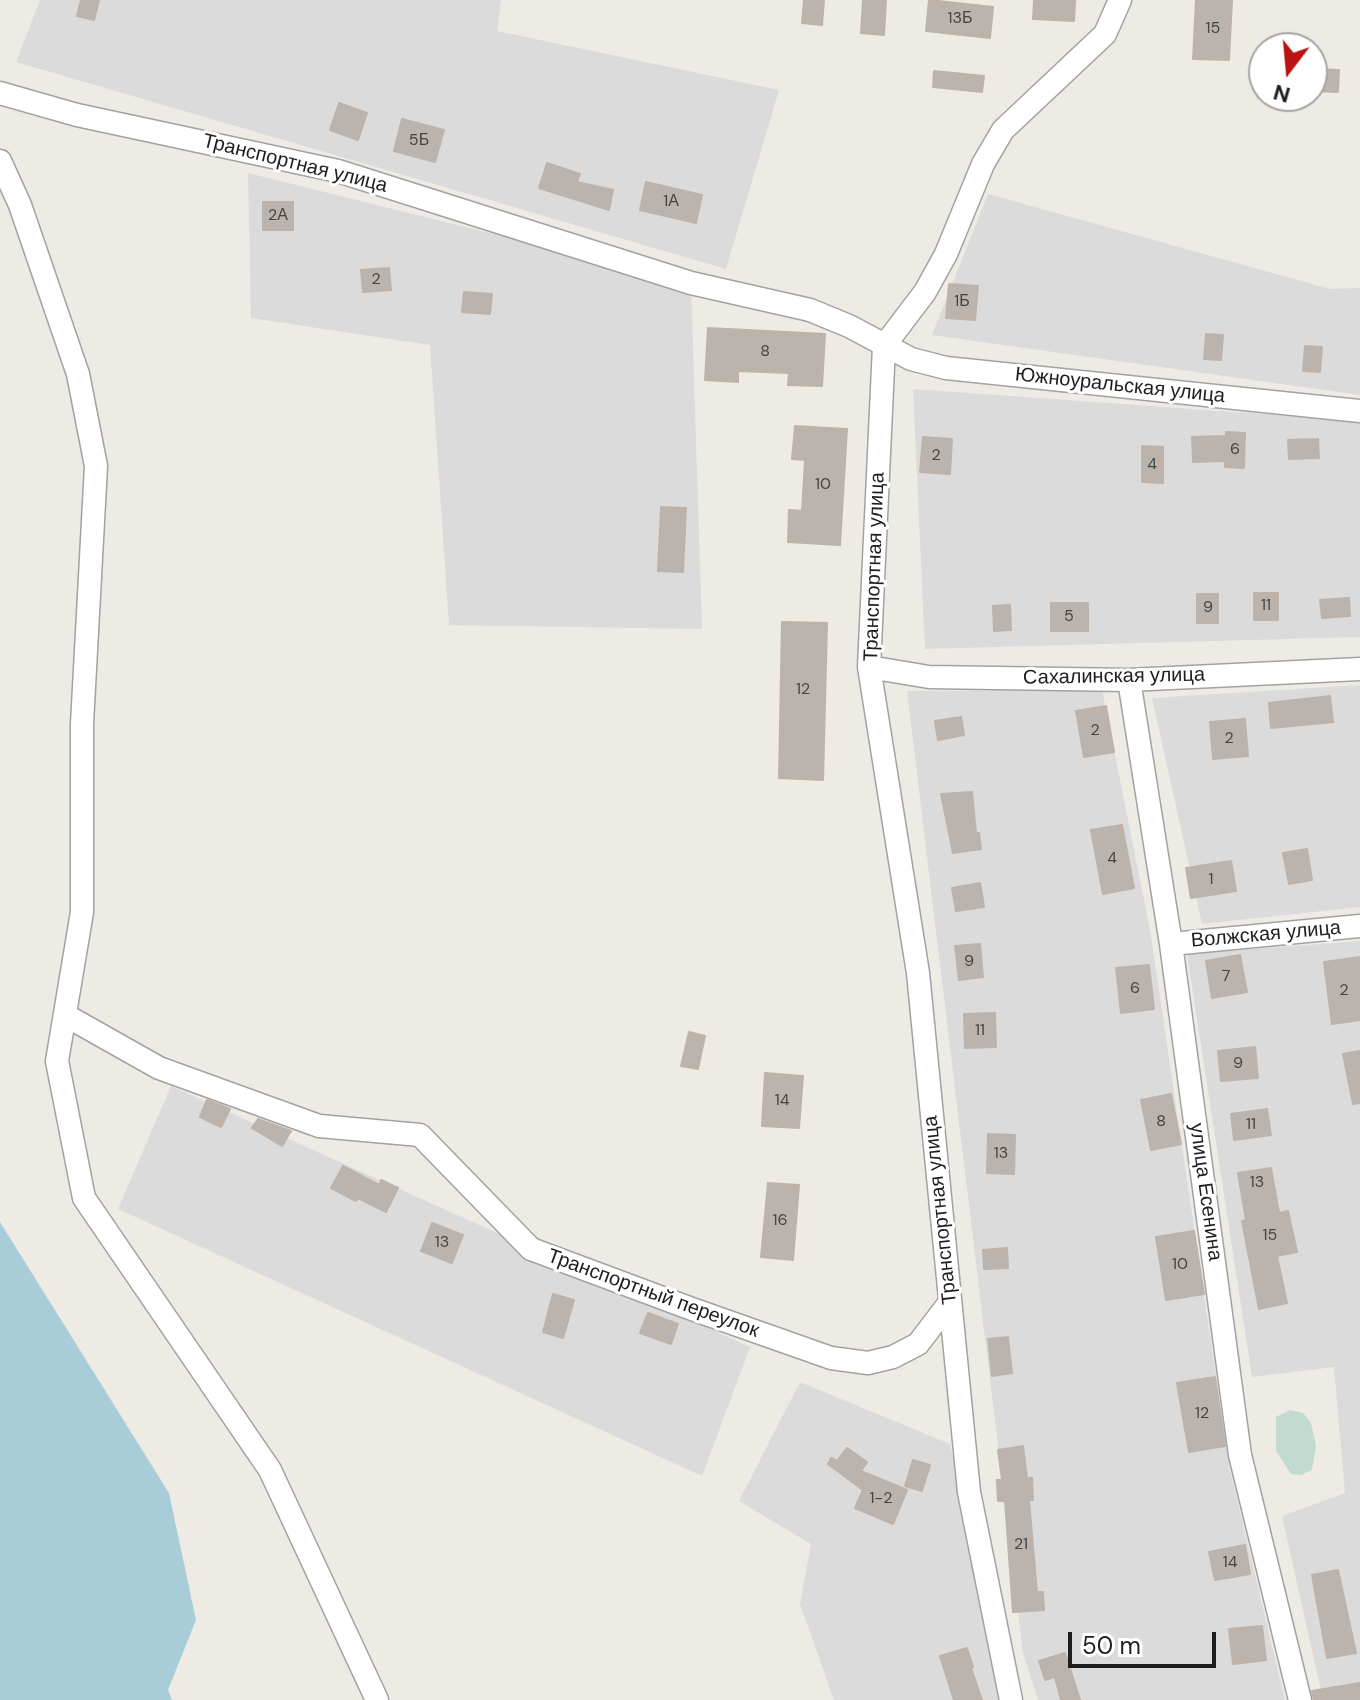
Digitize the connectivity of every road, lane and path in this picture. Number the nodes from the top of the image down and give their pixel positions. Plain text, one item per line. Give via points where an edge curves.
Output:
1 (1120, 0) edge
2 (0, 93) edge
3 (0, 161) edge
4 (884, 346) junction
5 (1360, 411) edge
6 (869, 667) junction
7 (1360, 669) edge
8 (1129, 680) junction
9 (1360, 926) edge
10 (1171, 944) junction
11 (65, 1015) junction
12 (950, 1302) junction
13 (377, 1700) edge
14 (1011, 1700) edge
15 (1300, 1700) edge

1 - 4 street via 1105,34 1003,130 946,254
2 - 4 street, Транспортная улица via 77,115 338,171 691,283 810,310
3 - 11 street via 78,374 96,466 82,724 82,912
4 - 5 street, Южноуральская улица via 946,368
4 - 6 street, Транспортная улица
6 - 8 street, Сахалинская улица via 929,677
6 - 12 street, Транспортная улица via 918,973
7 - 8 street, Сахалинская улица
8 - 10 street, улица Есенина
9 - 10 street, Волжская улица
10 - 15 street, улица Есенина via 1240,1455
11 - 12 street, Транспортный переулок via 159,1068 319,1126 420,1135 531,1249 831,1358 868,1363 893,1357 918,1344
11 - 13 street via 57,1061 84,1198 270,1470
12 - 14 street, Транспортная улица via 969,1492

